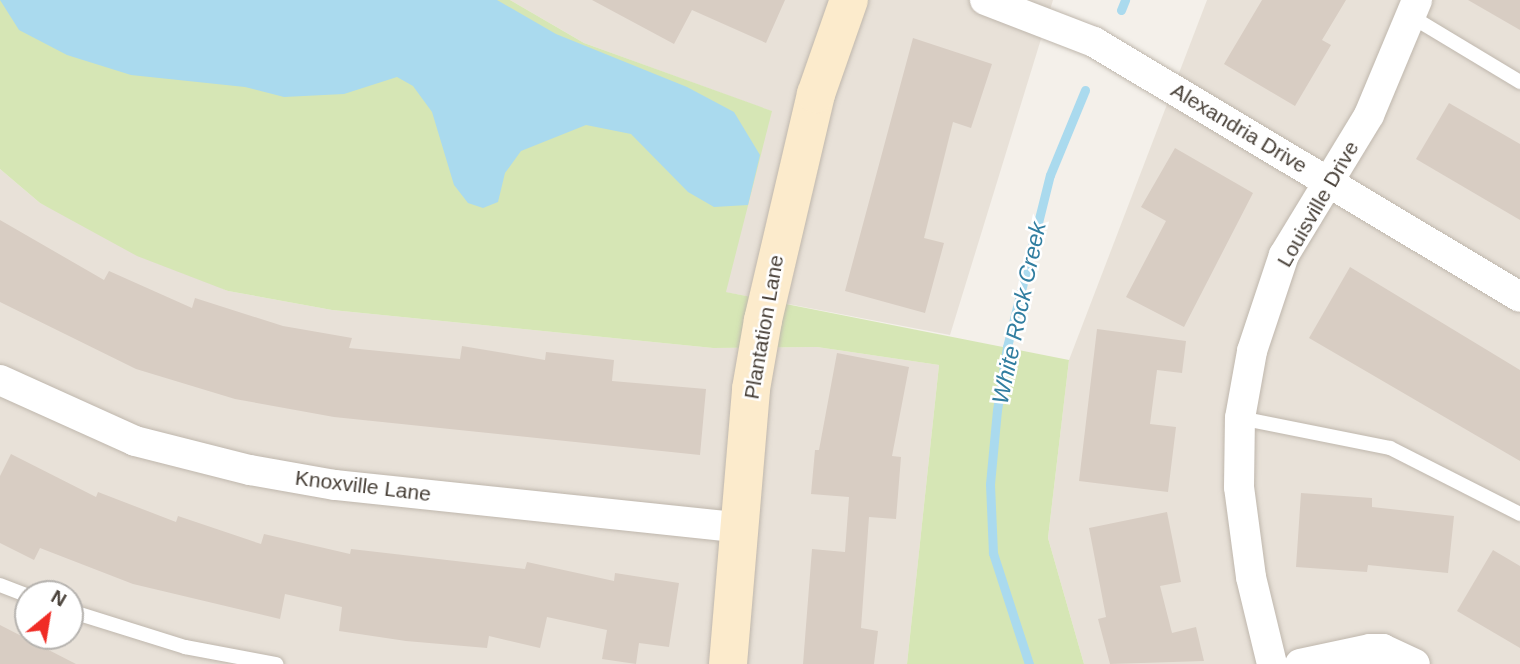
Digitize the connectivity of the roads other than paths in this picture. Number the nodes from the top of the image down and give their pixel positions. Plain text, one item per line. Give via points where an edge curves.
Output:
1 (849, 0) edge
2 (985, 0) edge
3 (1413, 8) edge
4 (1520, 82) edge
5 (1329, 182) junction
6 (1520, 297) edge
7 (0, 380) edge
8 (1240, 418) junction
9 (1520, 514) edge
10 (741, 528) junction
11 (84, 615) edge
12 (276, 664) edge
13 (728, 664) edge
14 (1272, 664) edge
15 (1300, 664) edge
16 (1415, 664) edge

1 - 10 street, Plantation Lane via 816,94 774,262 751,389
2 - 5 street, Alexandria Drive via 1094,42
3 - 4 lane
3 - 5 street, Louisville Drive via 1384,83
5 - 6 street, Alexandria Drive
5 - 8 street, Louisville Drive via 1284,255 1262,314
7 - 10 street, Knoxville Lane via 135,441 250,470 335,485
8 - 9 lane via 1390,448
8 - 14 street, Louisville Drive via 1243,533
10 - 13 street, Plantation Lane
11 - 12 lane via 185,647
15 - 16 street via 1370,649

